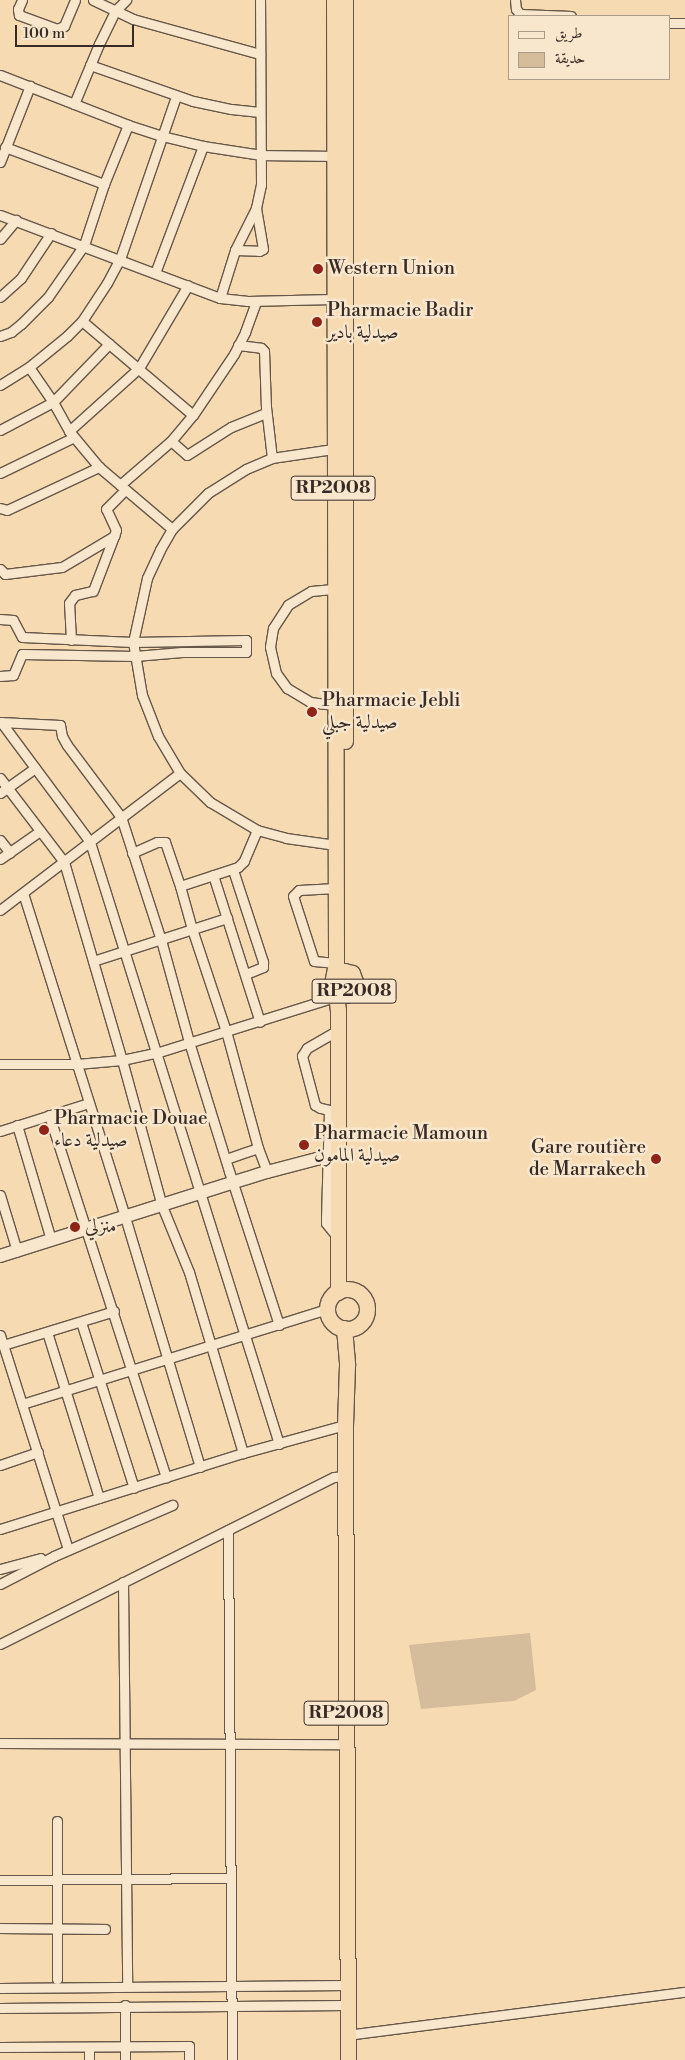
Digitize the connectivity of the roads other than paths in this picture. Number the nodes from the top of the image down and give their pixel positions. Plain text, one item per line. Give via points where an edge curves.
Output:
1 (22, 0) edge
2 (74, 0) edge
3 (93, 0) edge
4 (126, 0) edge
5 (260, 0) edge
6 (334, 0) edge
7 (346, 0) edge
8 (515, 0) edge
9 (115, 11) junction
10 (546, 15) edge
11 (670, 23) edge
12 (685, 23) edge
13 (260, 54) junction
14 (90, 65) junction
15 (0, 75) edge
16 (30, 86) junction
17 (176, 96) junction
18 (74, 104) junction
19 (260, 112) junction
20 (128, 125) junction
21 (162, 136) junction
22 (203, 146) junction
23 (5, 147) junction
24 (261, 155) junction
25 (334, 156) junction
26 (0, 162) edge
27 (104, 184) junction
28 (256, 208) junction
29 (0, 215) edge
30 (16, 220) junction
31 (51, 233) junction
32 (0, 239) edge
33 (84, 245) junction
34 (235, 250) junction
35 (120, 259) junction
36 (155, 273) junction
37 (188, 285) junction
38 (0, 297) edge
39 (220, 298) junction
40 (334, 299) junction
41 (256, 301) junction
42 (82, 322) junction
43 (0, 336) edge
44 (109, 344) junction
45 (238, 345) junction
46 (30, 367) junction
47 (138, 368) junction
48 (0, 385) edge
49 (53, 402) junction
50 (266, 413) junction
51 (193, 415) junction
52 (0, 430) edge
53 (72, 434) junction
54 (171, 441) junction
55 (334, 449) junction
56 (272, 458) junction
57 (99, 467) junction
58 (0, 473) edge
59 (123, 487) junction
60 (0, 508) edge
61 (172, 530) junction
62 (114, 536) junction
63 (0, 569) edge
64 (333, 589) junction
65 (0, 619) edge
66 (71, 640) junction
67 (133, 642) junction
68 (135, 656) junction
69 (0, 676) edge
70 (334, 705) junction
71 (1, 722) edge
72 (35, 768) junction
73 (180, 773) junction
74 (0, 778) edge
75 (4, 791) edge
76 (121, 817) junction
77 (257, 830) junction
78 (40, 831) junction
79 (0, 840) edge
80 (90, 842) junction
81 (336, 845) junction
82 (10, 852) junction
83 (132, 853) junction
84 (0, 859) edge
85 (64, 862) junction
86 (233, 870) junction
87 (213, 875) junction
88 (180, 886) junction
89 (336, 888) junction
90 (23, 893) junction
91 (2, 904) edge
92 (226, 918) junction
93 (192, 930) junction
94 (161, 940) junction
95 (124, 952) junction
96 (93, 960) junction
97 (246, 974) junction
98 (338, 978) junction
99 (260, 1022) junction
100 (338, 1030) junction
101 (226, 1031) junction
102 (189, 1042) junction
103 (156, 1053) junction
104 (122, 1060) junction
105 (0, 1062) edge
106 (78, 1064) junction
107 (90, 1103) junction
108 (49, 1115) junction
109 (17, 1125) junction
110 (0, 1131) edge
111 (258, 1148) junction
112 (333, 1157) junction
113 (226, 1159) junction
114 (267, 1172) junction
115 (233, 1183) junction
116 (199, 1194) junction
117 (0, 1196) edge
118 (162, 1206) junction
119 (125, 1217) junction
120 (86, 1229) junction
121 (51, 1240) junction
122 (17, 1251) junction
123 (0, 1256) edge
124 (343, 1290) junction
125 (327, 1309) junction
126 (114, 1312) junction
127 (82, 1322) junction
128 (279, 1325) junction
129 (349, 1328) junction
130 (47, 1332) junction
131 (0, 1335) edge
132 (244, 1336) junction
133 (4, 1345) junction
134 (210, 1346) junction
135 (169, 1359) junction
136 (133, 1370) junction
137 (100, 1380) junction
138 (66, 1391) junction
139 (22, 1404) junction
140 (345, 1425) junction
141 (279, 1444) junction
142 (38, 1452) junction
143 (243, 1453) junction
144 (0, 1465) edge
145 (200, 1467) junction
146 (345, 1476) junction
147 (166, 1478) junction
148 (134, 1488) junction
149 (99, 1498) junction
150 (172, 1505) dead end
151 (57, 1512) junction
152 (0, 1529) edge
153 (228, 1530) junction
154 (68, 1550) junction
155 (54, 1556) junction
156 (0, 1570) edge
157 (123, 1582) junction
158 (0, 1584) edge
159 (0, 1644) edge
160 (0, 1743) edge
161 (126, 1743) junction
162 (230, 1743) junction
163 (346, 1744) junction
164 (57, 1821) dead end
165 (231, 1878) junction
166 (57, 1879) junction
167 (128, 1879) junction
168 (0, 1880) edge
169 (0, 1928) edge
170 (57, 1929) junction
171 (105, 1929) dead end
172 (57, 1979) dead end
173 (347, 1985) junction
174 (127, 1986) junction
175 (232, 1986) junction
176 (0, 1988) edge
177 (685, 1992) edge
178 (347, 2005) junction
179 (126, 2006) junction
180 (232, 2006) junction
181 (0, 2008) edge
182 (348, 2034) junction
183 (126, 2046) junction
184 (89, 2047) junction
185 (0, 2048) edge
186 (89, 2060) edge
187 (126, 2060) edge
188 (189, 2060) edge
189 (232, 2060) edge
190 (348, 2060) edge

1 - 2 street via 19,15 57,29 64,26
3 - 9 street
4 - 9 street
5 - 13 street
6 - 25 highway, RP2008
7 - 98 highway, RP2008 via 345,961
8 - 10 street via 520,14
9 - 13 street via 133,19
9 - 14 street
11 - 12 street
13 - 19 street
14 - 17 street
14 - 18 street
15 - 16 street
16 - 18 street
16 - 23 street
17 - 19 street via 230,109
17 - 21 street
18 - 20 street
19 - 24 street
20 - 21 street
20 - 27 street
21 - 22 street
21 - 35 street
22 - 24 street
22 - 36 street
23 - 26 street
23 - 27 street
24 - 25 street
24 - 28 street via 261,185
25 - 40 highway, RP2008
27 - 33 street
28 - 34 street
28 - 34 street via 263,249 260,252
29 - 30 street
30 - 31 street
30 - 32 street
31 - 33 street
31 - 38 street via 21,278
33 - 35 street
33 - 43 street via 48,297 21,324
34 - 39 street
35 - 36 street
35 - 42 street
36 - 37 street
37 - 39 street
37 - 47 street
39 - 41 street
40 - 41 street
40 - 55 highway, RP2008
41 - 45 street
42 - 44 street
42 - 46 street
44 - 47 street
44 - 49 street
45 - 50 street via 264,351
45 - 51 street
46 - 48 street
46 - 49 street
47 - 51 street
47 - 53 street
49 - 52 street
49 - 53 street
50 - 54 street via 231,427 187,455
50 - 56 street
51 - 54 street
53 - 57 street
53 - 58 street
54 - 59 street
55 - 56 street
55 - 64 highway, RP2008
56 - 61 street via 246,469 208,493
57 - 59 street
57 - 60 street via 7,510
59 - 61 street
59 - 62 street via 106,508 116,530
61 - 67 street via 147,578
62 - 63 street via 62,568 5,574
62 - 66 street via 93,591 75,595 69,603
64 - 70 highway, RP2008
64 - 70 street via 311,591 288,605 273,628 270,646 276,673 287,688 310,702
65 - 66 street via 13,620 21,636
66 - 67 street
67 - 68 street
67 - 68 street via 246,640 246,652
68 - 69 street via 22,654 14,675
68 - 73 street via 142,695 158,736
70 - 81 highway, RP2008
71 - 72 street
71 - 76 street via 60,724 67,745
72 - 75 street
72 - 80 street
73 - 76 street
73 - 77 street via 210,802
74 - 75 street
75 - 78 street
76 - 80 street
76 - 83 street
77 - 81 street
77 - 86 street via 244,861
78 - 82 street
78 - 85 street
79 - 82 street
80 - 85 street
80 - 95 street
81 - 89 highway, RP2008
82 - 84 street
83 - 88 street via 157,842 165,842
83 - 94 street
85 - 90 street
85 - 96 street
86 - 87 street
86 - 97 street via 263,962 263,966
87 - 88 street
87 - 92 street
88 - 93 street
89 - 98 highway, RP2008
89 - 98 street via 299,890 293,896 314,961
90 - 91 street
90 - 106 street
92 - 93 street
92 - 97 street
93 - 94 street
93 - 101 street
94 - 95 street
94 - 102 street
95 - 96 street
95 - 103 street
96 - 104 street
97 - 99 street
98 - 99 street via 328,999
98 - 100 highway, RP2008
98 - 124 highway, RP2008 via 356,980 347,1018
99 - 101 street
100 - 112 highway, RP2008
100 - 112 street via 302,1053 315,1104 330,1110
101 - 102 street
101 - 111 street
102 - 103 street
102 - 113 street
103 - 104 street
103 - 116 street
104 - 106 street
104 - 118 street
105 - 106 street
106 - 107 street
107 - 108 street
107 - 119 street
108 - 109 street
108 - 120 street
109 - 110 street
109 - 121 street
111 - 113 street
111 - 114 street
112 - 114 street
112 - 124 highway, RP2008
113 - 115 street
114 - 115 street
115 - 116 street
115 - 128 street
116 - 118 street
116 - 132 street
117 - 122 street
118 - 119 street
118 - 134 street via 189,1272
119 - 120 street
119 - 135 street
120 - 121 street
120 - 126 street
121 - 122 street
122 - 123 street
124 - 125 highway via 330,1299
124 - 129 highway, RP2008 via 358,1292 366,1305 363,1320
125 - 128 street
125 - 129 highway via 333,1323
126 - 127 street
126 - 136 street
127 - 130 street
127 - 137 street
128 - 132 street
129 - 140 highway, RP2008
130 - 133 street
130 - 138 street
131 - 133 street
132 - 134 street
132 - 141 street
133 - 139 street
134 - 135 street
134 - 143 street
135 - 136 street
135 - 145 street
136 - 137 street
136 - 147 street
137 - 138 street
137 - 148 street
138 - 139 street
138 - 149 street
139 - 142 street
140 - 141 street
140 - 146 highway, RP2008
141 - 143 street
142 - 144 street
142 - 151 street
143 - 145 street
145 - 147 street
146 - 153 street via 334,1477
146 - 163 highway, RP2008
147 - 148 street
148 - 149 street
149 - 151 street
150 - 154 street
151 - 152 street
151 - 154 street
153 - 157 street
153 - 162 street
154 - 155 street
155 - 156 street
155 - 158 street
157 - 159 street
157 - 161 street
160 - 161 street
161 - 162 street
161 - 167 street
162 - 163 street
162 - 165 street
163 - 173 highway, RP2008
164 - 166 street
165 - 167 street
165 - 175 street
166 - 167 street
166 - 168 street
166 - 170 street
167 - 174 street
169 - 170 street
170 - 171 street
170 - 172 street
173 - 175 street
173 - 178 highway, RP2008
174 - 175 street
174 - 176 street
175 - 180 street
177 - 182 street
178 - 180 street
178 - 182 highway, RP2008
179 - 180 street
179 - 181 street
179 - 183 street
180 - 189 street
182 - 190 highway, RP2008
183 - 184 street
183 - 187 street
183 - 188 street via 189,2046
184 - 185 street
184 - 186 street

